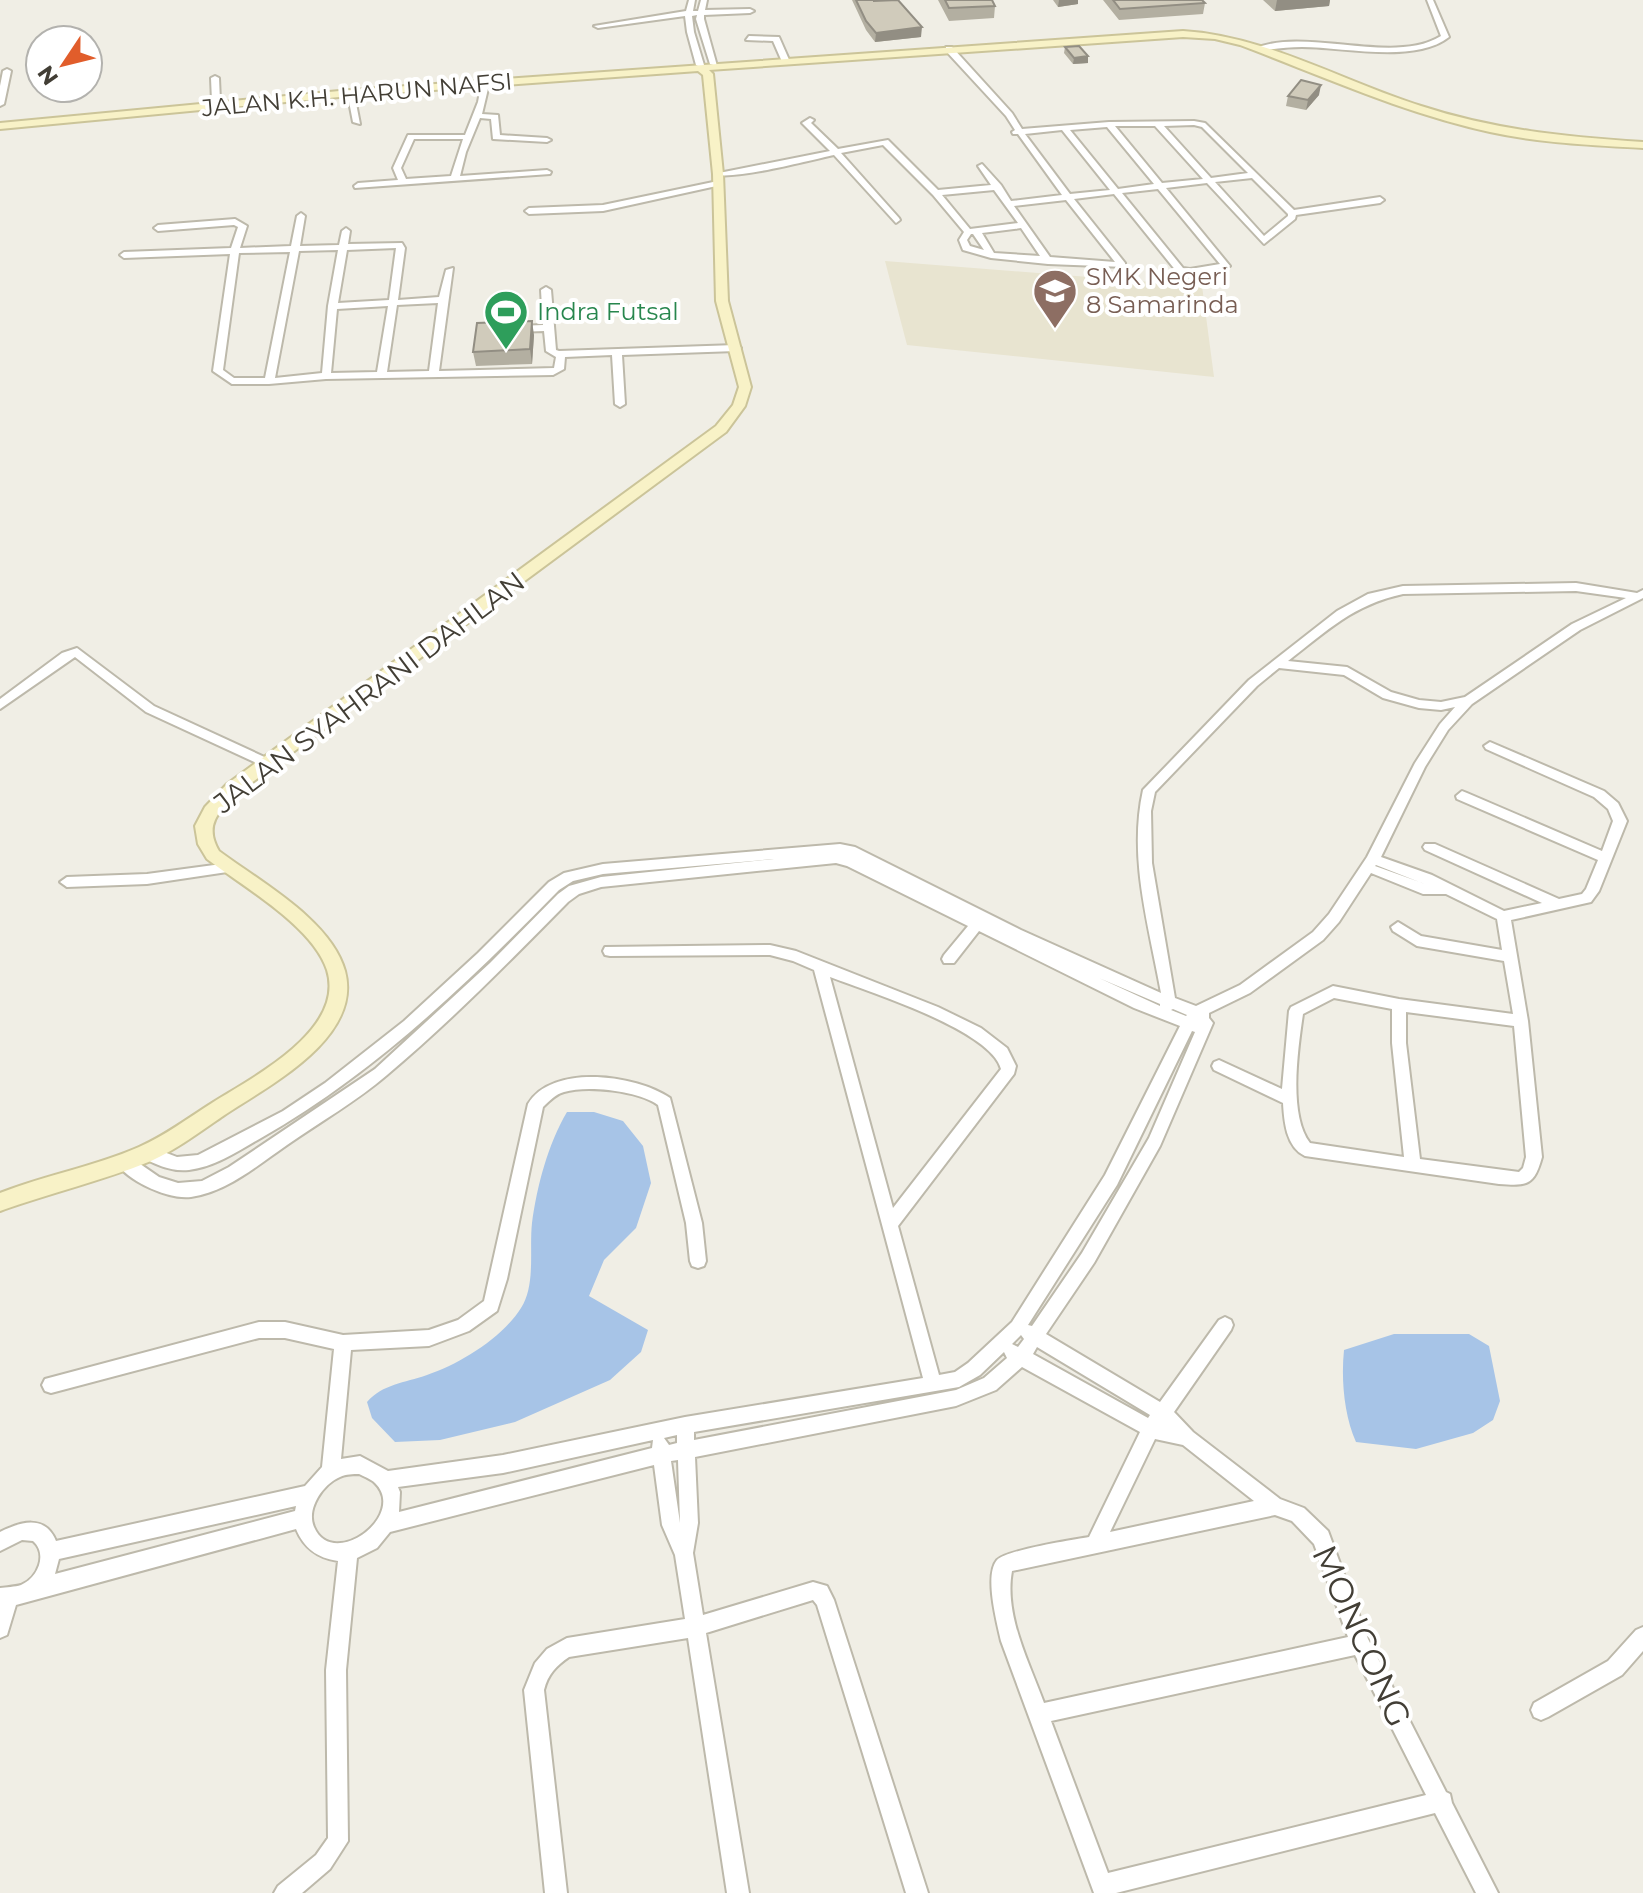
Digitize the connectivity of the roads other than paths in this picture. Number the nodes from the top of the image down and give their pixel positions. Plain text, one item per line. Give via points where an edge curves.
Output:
1 (692, 0) edge
2 (704, 0) edge
3 (1430, 0) edge
4 (750, 11) dead end
5 (701, 12) junction
6 (689, 13) junction
7 (598, 26) dead end
8 (749, 38) dead end
9 (1258, 49) junction
10 (946, 52) junction
11 (786, 62) junction
12 (708, 68) junction
13 (7, 71) dead end
14 (215, 78) dead end
15 (487, 79) junction
16 (350, 93) junction
17 (1378, 98) junction
18 (216, 101) junction
19 (233, 102) junction
20 (0, 104) edge
21 (479, 116) junction
22 (810, 120) dead end
23 (357, 122) dead end
24 (0, 123) edge
25 (1157, 123) junction
26 (1109, 124) junction
27 (1064, 128) junction
28 (1019, 131) junction
29 (469, 137) junction
30 (547, 140) dead end
31 (1643, 147) edge
32 (836, 152) junction
33 (982, 166) dead end
34 (547, 172) dead end
35 (1254, 175) junction
36 (721, 177) junction
37 (455, 179) junction
38 (1210, 180) junction
39 (403, 182) junction
40 (358, 186) dead end
41 (1161, 186) junction
42 (998, 187) junction
43 (1115, 191) junction
44 (936, 193) junction
45 (1066, 198) junction
46 (1380, 200) dead end
47 (1010, 204) junction
48 (529, 211) dead end
49 (1292, 213) junction
50 (301, 216) dead end
51 (896, 220) dead end
52 (1025, 225) junction
53 (158, 228) dead end
54 (346, 231) dead end
55 (972, 232) junction
56 (345, 246) junction
57 (293, 248) junction
58 (235, 251) junction
59 (124, 255) dead end
60 (991, 255) junction
61 (1048, 261) junction
62 (1110, 265) junction
63 (450, 270) dead end
64 (546, 290) dead end
65 (443, 300) junction
66 (392, 304) junction
67 (333, 306) junction
68 (548, 328) junction
69 (509, 329) edge
70 (736, 348) junction
71 (617, 352) junction
72 (561, 354) junction
73 (382, 374) junction
74 (434, 374) junction
75 (326, 376) junction
76 (269, 381) junction
77 (620, 404) dead end
78 (1640, 595) edge
79 (1275, 664) junction
80 (1468, 701) junction
81 (0, 705) edge
82 (1490, 746) dead end
83 (267, 763) junction
84 (1462, 796) dead end
85 (1430, 847) dead end
86 (1606, 858) junction
87 (1371, 864) junction
88 (229, 868) junction
89 (67, 882) dead end
90 (1560, 905) junction
91 (1503, 916) junction
92 (976, 925) junction
93 (1398, 927) dead end
94 (610, 951) dead end
95 (1510, 957) junction
96 (949, 959) dead end
97 (820, 967) junction
98 (1399, 1005) junction
99 (1166, 1008) junction
100 (1203, 1017) junction
101 (1521, 1021) junction
102 (1219, 1066) dead end
103 (1291, 1100) junction
104 (243, 1140) junction
105 (148, 1153) junction
106 (257, 1157) junction
107 (124, 1162) junction
108 (1413, 1164) junction
109 (0, 1202) edge
110 (890, 1225) junction
111 (698, 1261) dead end
112 (1225, 1325) dead end
113 (1018, 1327) junction
114 (1035, 1337) junction
115 (343, 1343) junction
116 (1000, 1346) junction
117 (1021, 1357) junction
118 (933, 1384) junction
119 (51, 1385) dead end
120 (1163, 1413) junction
121 (685, 1425) junction
122 (1151, 1429) junction
123 (660, 1432) junction
124 (1187, 1438) junction
125 (688, 1449) junction
126 (660, 1455) junction
127 (331, 1472) junction
128 (387, 1480) junction
129 (309, 1494) junction
130 (1275, 1506) junction
131 (303, 1518) junction
132 (387, 1524) junction
133 (0, 1542) edge
134 (1094, 1546) junction
135 (52, 1551) junction
136 (348, 1553) junction
137 (684, 1554) junction
138 (31, 1590) junction
139 (4, 1598) edge
140 (696, 1627) junction
141 (0, 1628) edge
142 (1643, 1637) edge
143 (1360, 1644) junction
144 (1541, 1710) dead end
145 (1038, 1714) junction
146 (1443, 1801) junction
147 (1104, 1889) edge
148 (285, 1893) edge
149 (556, 1893) edge
150 (738, 1893) edge
151 (917, 1893) edge
152 (1487, 1893) edge

1 - 6 street
2 - 5 street
3 - 9 street via 1445,37 1429,48 1403,51 1311,43
4 - 5 street
5 - 6 street
5 - 12 street
6 - 7 street
6 - 12 street
8 - 11 street via 776,39
9 - 10 main road via 1215,36 1183,34
9 - 17 main road
10 - 11 main road, JALAN K.H. HARUN NAFSI
10 - 17 main road via 1199,40 1237,47
10 - 28 street
11 - 12 main road, JALAN K.H. HARUN NAFSI
12 - 15 main road, JALAN K.H. HARUN NAFSI
12 - 36 main road, JALAN SYAHRANI DAHLAN
13 - 20 street
14 - 18 street
15 - 16 main road, JALAN K.H. HARUN NAFSI
15 - 19 main road, JALAN K.H. HARUN NAFSI
15 - 21 street
16 - 19 main road, JALAN K.H. HARUN NAFSI
16 - 23 street
17 - 31 main road via 1433,121 1483,133
18 - 19 main road, JALAN K.H. HARUN NAFSI
18 - 24 main road, JALAN K.H. HARUN NAFSI
19 - 24 main road, JALAN K.H. HARUN NAFSI
21 - 29 street
21 - 30 street via 495,117 495,136
22 - 32 street via 806,123
25 - 26 street
25 - 35 street via 1205,125
25 - 38 street
26 - 27 street
26 - 41 street
27 - 28 street
27 - 43 street
28 - 45 street
29 - 37 street
29 - 39 street via 411,137 397,169
32 - 36 street
32 - 44 street via 886,142
32 - 51 street
33 - 42 street
34 - 37 street
35 - 38 street
35 - 49 street
36 - 48 street via 605,208
36 - 70 main road, JALAN SYAHRANI DAHLAN via 722,301
37 - 39 street
38 - 41 street
38 - 49 street via 1265,241
39 - 40 street
41 - 43 street
41 - 43 street via 1226,266 1180,270
42 - 44 street
42 - 47 street
43 - 45 street
44 - 55 street
45 - 47 street
45 - 62 street
45 - 62 street via 1122,265
46 - 49 street
47 - 52 street
50 - 57 street
52 - 55 street
52 - 61 street
53 - 58 street via 241,224
54 - 56 street
55 - 60 street
55 - 60 street via 963,240 964,247
56 - 57 street
56 - 66 street via 392,243 401,248
56 - 67 street
57 - 58 street
57 - 76 street
58 - 59 street
58 - 76 street via 218,371 232,381
60 - 61 street
61 - 62 street
63 - 65 street
64 - 68 street
65 - 66 street
65 - 74 street
66 - 67 street
66 - 73 street
67 - 75 street
68 - 69 street
68 - 72 street via 551,351
70 - 71 street
70 - 83 main road, JALAN SYAHRANI DAHLAN via 745,387 739,406 721,429
71 - 72 street
71 - 77 street
72 - 74 street via 558,371 553,372
73 - 74 street
73 - 75 street
75 - 76 street
78 - 79 street via 1576,587 1403,590 1372,597 1341,614
78 - 80 street via 1576,627
79 - 80 street via 1347,671 1387,695 1419,704
79 - 99 street via 1149,790 1146,869
80 - 87 street via 1419,766
81 - 83 street via 77,652 150,709
82 - 86 street via 1607,799 1620,821
83 - 88 main road, JALAN SYAHRANI DAHLAN via 207,814 201,830 213,855
84 - 86 street
85 - 90 street
86 - 90 street via 1586,898
87 - 91 street via 1423,889 1444,890
87 - 100 street via 1318,936
88 - 89 street
88 - 105 main road, JALAN SYAHRANI DAHLAN via 304,925 324,948 337,972 338,997 330,1019 307,1047
90 - 91 street
91 - 95 street
92 - 96 street
92 - 99 street
92 - 106 street via 836,858 585,885 563,898 380,1073
93 - 95 street via 1417,941
94 - 97 street via 770,950
95 - 101 street
97 - 110 street
97 - 110 street via 959,1025 1007,1059 1009,1070
98 - 101 street
98 - 103 street via 1333,992 1296,1011
98 - 108 street
99 - 100 street
99 - 104 street via 855,852 811,850 603,869 554,886 456,984 366,1061
100 - 113 street via 1111,1180
100 - 114 street via 1188,1069 1135,1177
101 - 108 street via 1534,1157 1530,1172 1522,1179
102 - 103 street
103 - 108 street via 1296,1142 1305,1149
104 - 105 street via 208,1159 185,1164
104 - 106 street
105 - 107 main road, JALAN SYAHRANI DAHLAN
106 - 107 street via 212,1185 175,1192
107 - 109 main road, JALAN SYAHRANI DAHLAN
110 - 118 street
111 - 115 street via 665,1102 655,1093 634,1088 566,1085 536,1104 491,1306 463,1326 429,1338
112 - 120 street
113 - 114 street, MONCONG
113 - 116 street
114 - 117 street
114 - 120 street, MONCONG
115 - 119 street via 259,1330
115 - 127 street
116 - 117 street
116 - 118 street via 959,1379
117 - 122 street
117 - 125 street via 990,1384 956,1398
118 - 121 street
120 - 122 street
120 - 124 street, MONCONG
121 - 123 street
121 - 125 street
122 - 124 street
122 - 134 street
123 - 126 street
123 - 128 street via 503,1464
124 - 130 street, MONCONG
125 - 126 street
125 - 137 street
126 - 132 street
126 - 137 street via 671,1525
127 - 128 street via 360,1465
127 - 129 street
128 - 132 street via 393,1501
129 - 131 street
129 - 135 street
130 - 134 street
130 - 143 street, MONCONG via 1298,1514 1321,1538
131 - 136 street via 309,1538 326,1551
131 - 138 street
132 - 136 street via 371,1542
133 - 135 street via 30,1531 47,1540
134 - 145 street via 1008,1563 1000,1573 1011,1641
135 - 138 street via 48,1570
136 - 148 street via 336,1670 338,1841 323,1862
137 - 140 street
138 - 139 street
139 - 141 street
140 - 149 street via 567,1648 538,1671 534,1690
140 - 150 street
140 - 151 street via 820,1593
142 - 144 street via 1615,1668
143 - 145 street
143 - 146 street, MONCONG
145 - 147 street
146 - 147 street
146 - 152 street, MONCONG

